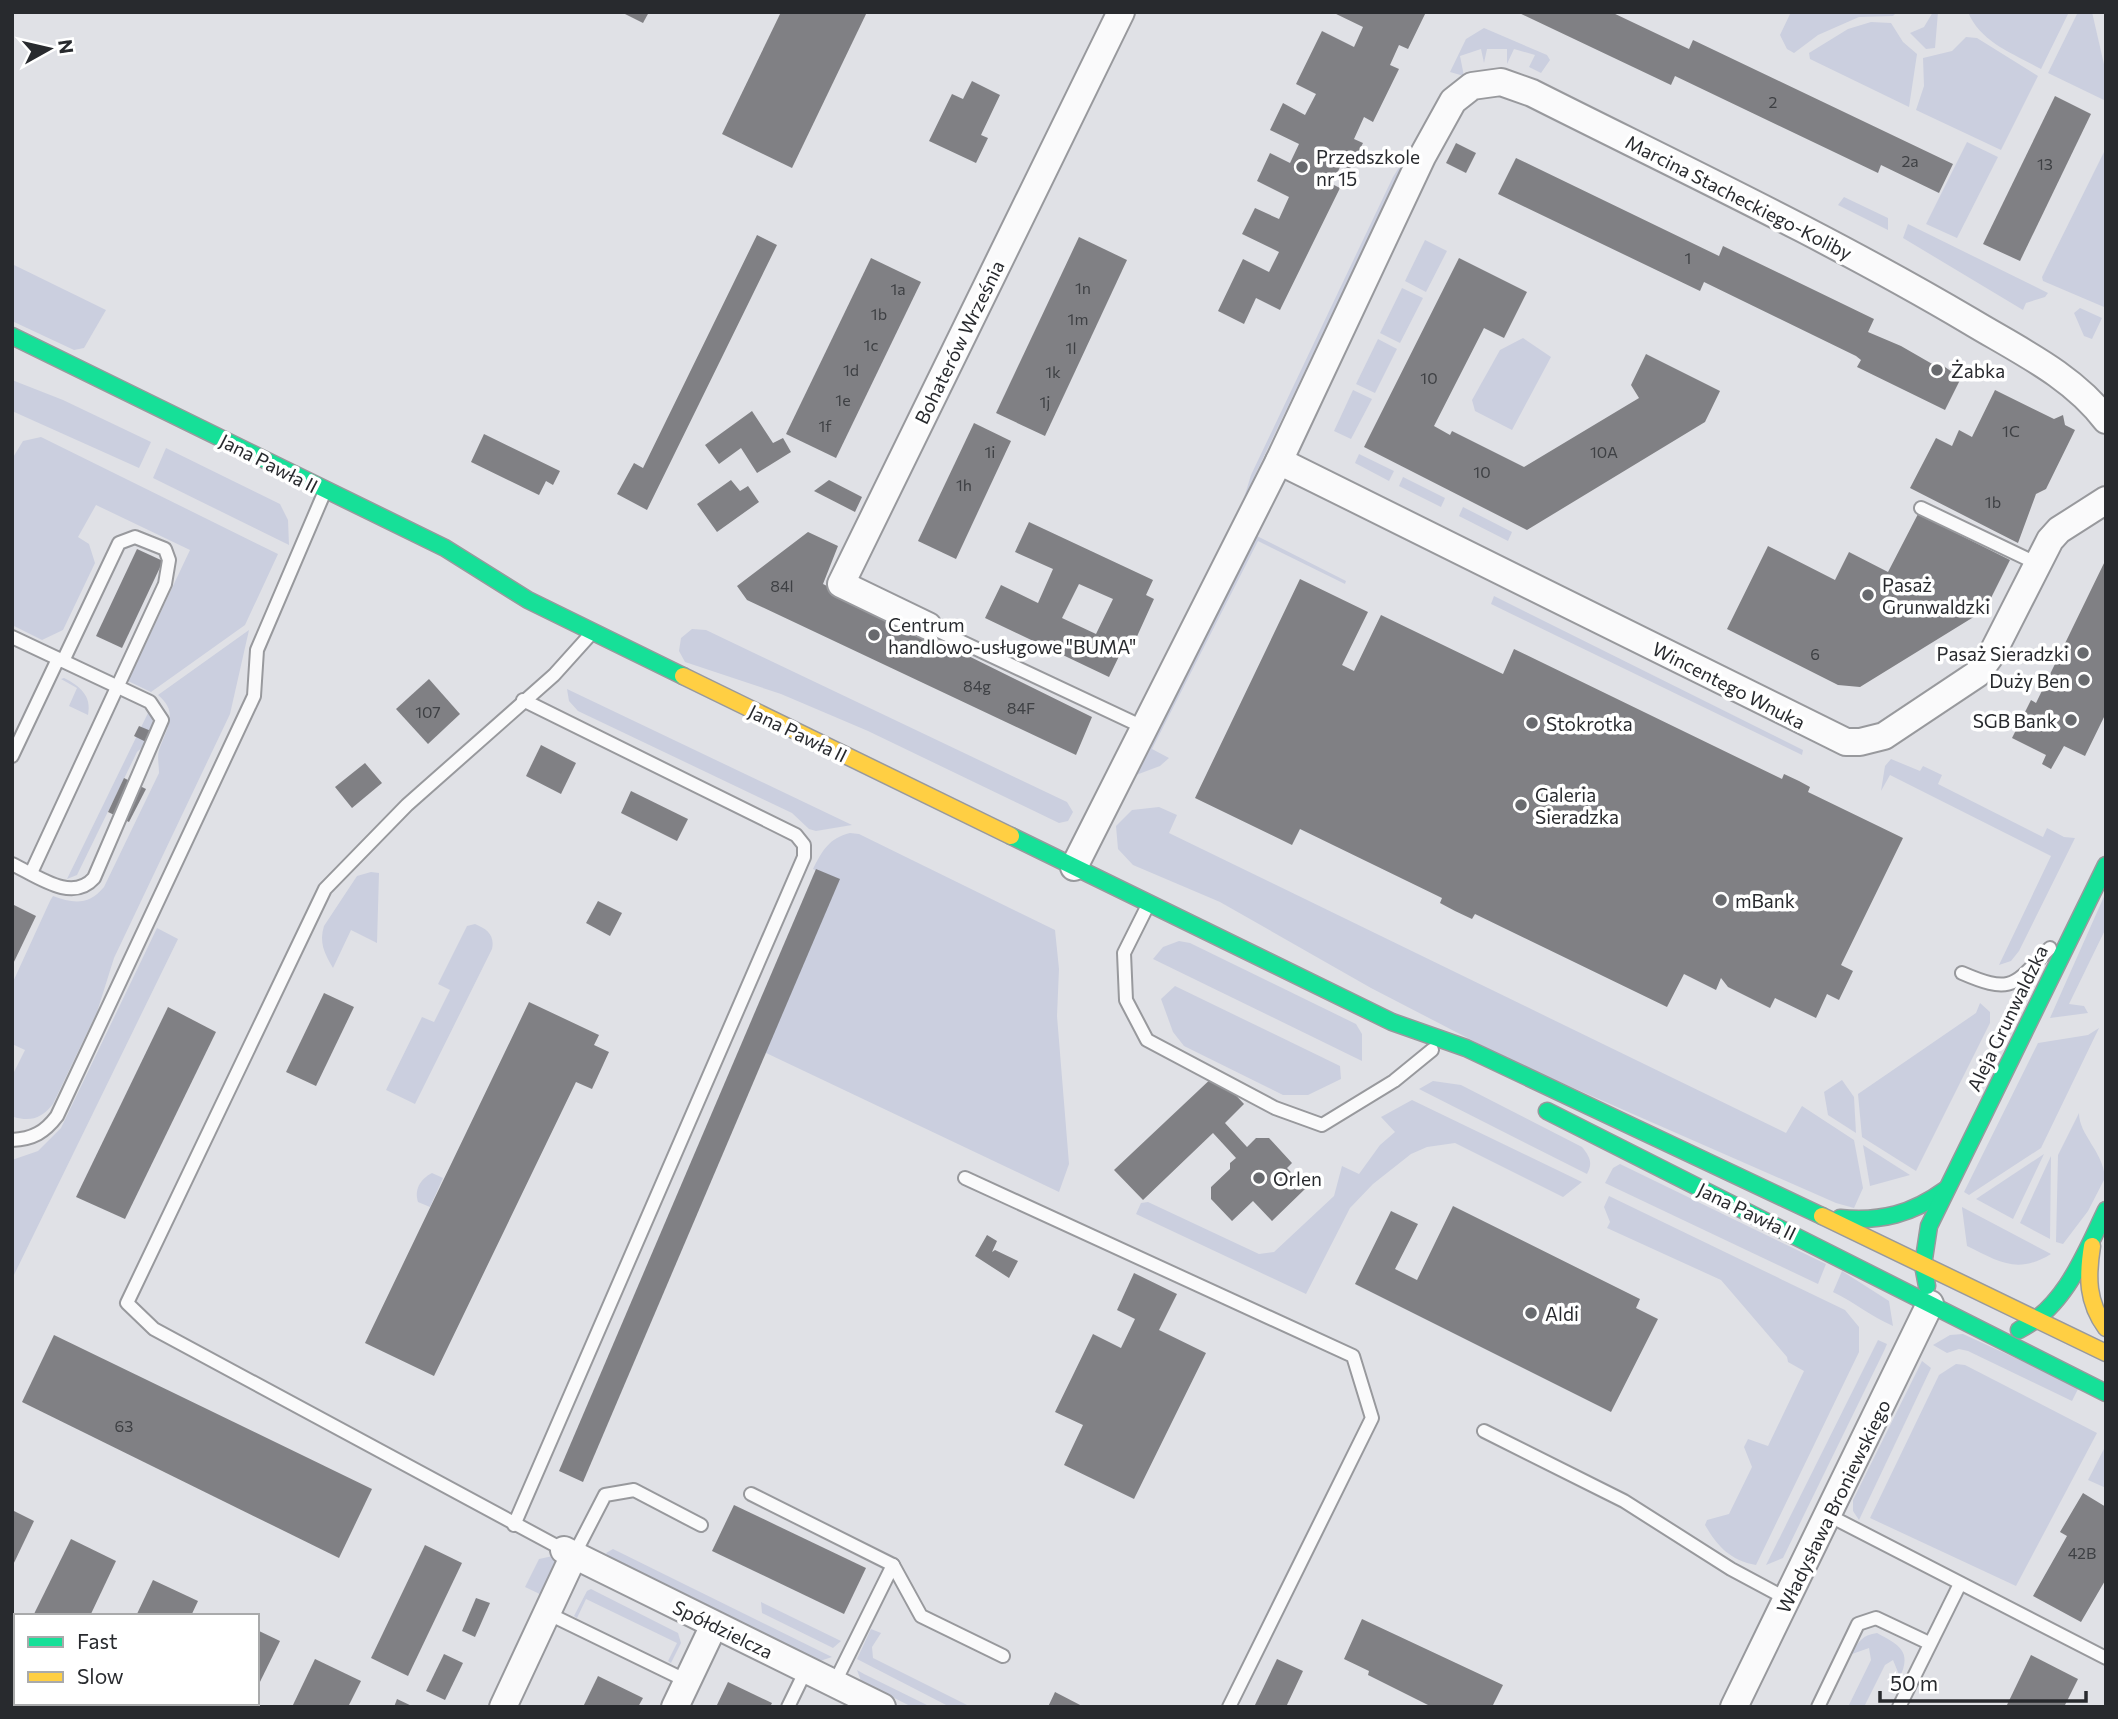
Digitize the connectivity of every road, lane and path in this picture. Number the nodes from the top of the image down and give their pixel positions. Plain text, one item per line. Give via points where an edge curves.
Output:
1 (1121, 12) edge
2 (12, 337) edge
3 (2106, 420) edge
4 (1279, 461) junction
5 (325, 491) junction
6 (2106, 500) edge
7 (1921, 508) dead end
8 (2036, 564) junction
9 (453, 573) dead end
10 (522, 597) junction
11 (928, 626) joint
12 (593, 632) junction
13 (12, 637) edge
14 (60, 660) junction
15 (118, 687) junction
16 (523, 701) junction
17 (1145, 729) junction
18 (12, 756) edge
19 (12, 864) edge
20 (2106, 865) edge
21 (1074, 867) junction
22 (31, 873) junction
23 (1149, 904) junction
24 (2081, 915) junction
25 (1962, 973) dead end
26 (1392, 1022) junction
27 (1432, 1050) junction
28 (1455, 1062) dead end
29 (1536, 1105) dead end
30 (12, 1140) edge
31 (965, 1178) dead end
32 (1945, 1190) junction
33 (2106, 1210) edge
34 (1822, 1216) junction
35 (2096, 1231) junction
36 (1923, 1265) junction
37 (1930, 1304) junction
38 (2038, 1320) junction
39 (2106, 1328) edge
40 (1983, 1332) junction
41 (2106, 1353) edge
42 (2106, 1393) edge
43 (1484, 1431) dead end
44 (751, 1494) dead end
45 (1828, 1515) junction
46 (514, 1525) junction
47 (701, 1525) dead end
48 (569, 1553) junction
49 (893, 1565) junction
50 (1960, 1584) junction
51 (1788, 1599) junction
52 (547, 1613) junction
53 (714, 1625) junction
54 (1929, 1643) junction
55 (1003, 1656) dead end
56 (2106, 1658) edge
57 (806, 1670) junction
58 (687, 1681) junction
59 (834, 1684) junction
60 (503, 1707) edge
61 (675, 1707) edge
62 (788, 1707) edge
63 (881, 1707) edge
64 (1229, 1707) edge
65 (1734, 1707) edge
66 (1818, 1707) edge
67 (1899, 1707) edge

1 - 11 street, Bohaterów Września via 841,584
2 - 5 main road, Jana Pawła II
3 - 4 street, Marcina Stacheckiego-Koliby via 2094,404 2048,368 1880,268 1532,93 1501,82 1472,86 1453,101 1400,202
4 - 8 street, Wincentego Wnuka via 1846,742 1884,736 1977,674 1993,652
4 - 17 street, Marcina Stacheckiego-Koliby
5 - 10 main road, Jana Pawła II via 444,548
5 - 30 lane via 257,650 254,696 63,1104 48,1128 33,1138
6 - 8 street, Wincentego Wnuka via 2059,530
7 - 8 lane
9 - 10 main road, Jana Pawła II
10 - 12 main road, Jana Pawła II
11 - 17 lane
12 - 16 lane
12 - 21 main road, Jana Pawła II
13 - 14 lane
14 - 15 lane
14 - 15 lane via 119,543 126,538 145,539 165,549 169,572
14 - 18 lane
15 - 22 lane
15 - 22 lane via 147,701 162,720 94,878 86,887 71,890
16 - 46 lane via 796,835 804,845 804,857
16 - 46 lane via 407,805 325,889 127,1303 154,1329
17 - 21 street, Marcina Stacheckiego-Koliby
19 - 22 lane
20 - 24 main road, Aleja Grunwaldzka
21 - 23 main road, Jana Pawła II
23 - 26 main road, Jana Pawła II
23 - 27 lane via 1124,953 1126,1000 1147,1041 1275,1108 1322,1125 1394,1082
24 - 25 lane via 2015,981 1993,986
24 - 32 main road, Aleja Grunwaldzka
26 - 27 main road, Jana Pawła II
26 - 34 main road, Jana Pawła II via 1466,1048
27 - 28 main road, Jana Pawła II
29 - 37 main road, Jana Pawła II
31 - 64 lane via 1353,1356 1372,1418
32 - 34 main road, Aleja Grunwaldzka via 1912,1213 1888,1220
32 - 36 main road, Aleja Grunwaldzka via 1926,1235
33 - 35 main road
34 - 36 main road, Jana Pawła II
35 - 38 main road via 2056,1301
35 - 39 main road via 2088,1291 2093,1310
36 - 37 main road, Aleja Grunwaldzka
36 - 38 main road, Jana Pawła II
37 - 40 main road, Jana Pawła II
37 - 45 street, Władysława Broniewskiego
38 - 40 main road via 2022,1330
38 - 41 main road, Jana Pawła II
40 - 42 main road, Jana Pawła II
43 - 51 lane via 1624,1501
44 - 49 lane
45 - 50 lane
45 - 51 street, Władysława Broniewskiego
46 - 48 lane
47 - 48 lane via 634,1490 605,1495
48 - 52 street
48 - 53 street, Spółdzielcza
49 - 55 lane via 921,1616
49 - 59 lane
50 - 54 lane
50 - 56 lane
51 - 65 street, Władysława Broniewskiego
52 - 58 lane
52 - 60 street
53 - 57 street, Spółdzielcza
53 - 58 street
54 - 66 lane via 1876,1618 1858,1624
54 - 67 lane
57 - 59 street, Spółdzielcza
57 - 62 lane
58 - 61 street
59 - 63 street, Spółdzielcza

